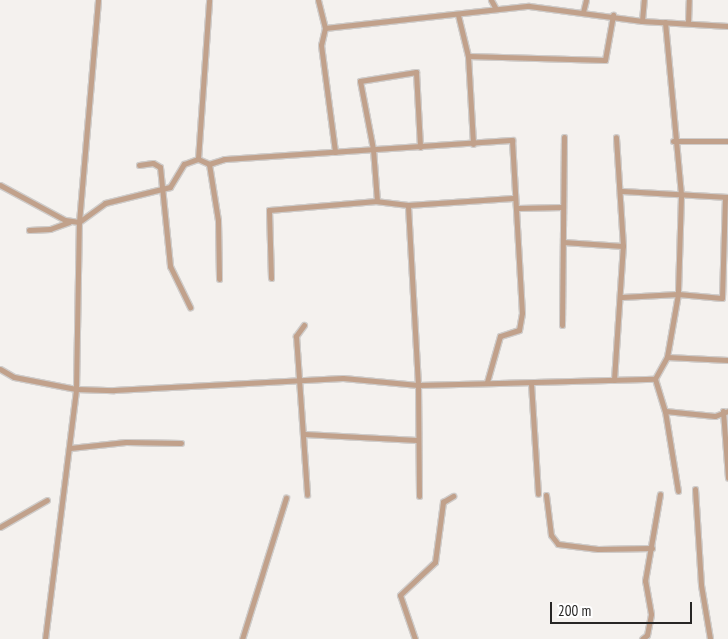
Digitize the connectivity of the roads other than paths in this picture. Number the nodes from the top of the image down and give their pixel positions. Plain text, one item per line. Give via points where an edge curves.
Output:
1 (98, 0) edge
2 (209, 0) edge
3 (318, 0) edge
4 (491, 0) edge
5 (586, 0) edge
6 (644, 0) edge
7 (689, 0) edge
8 (496, 9) junction
9 (583, 12) junction
10 (458, 15) junction
11 (613, 15) junction
12 (642, 21) junction
13 (665, 22) junction
14 (688, 23) junction
15 (728, 26) edge
16 (325, 28) junction
17 (468, 56) junction
18 (616, 137) dead end
19 (564, 138) dead end
20 (728, 140) edge
21 (673, 141) junction
22 (473, 144) junction
23 (420, 147) junction
24 (373, 149) junction
25 (335, 152) junction
26 (198, 159) junction
27 (139, 164) dead end
28 (209, 164) junction
29 (0, 185) edge
30 (161, 191) junction
31 (622, 191) junction
32 (680, 196) junction
33 (727, 197) edge
34 (513, 198) junction
35 (377, 201) junction
36 (408, 205) junction
37 (563, 207) junction
38 (518, 208) junction
39 (72, 221) junction
40 (80, 222) junction
41 (29, 230) dead end
42 (563, 242) junction
43 (623, 246) junction
44 (271, 278) dead end
45 (726, 278) edge
46 (219, 279) dead end
47 (678, 294) junction
48 (622, 297) junction
49 (190, 307) dead end
50 (304, 325) dead end
51 (562, 325) dead end
52 (667, 357) junction
53 (728, 360) edge
54 (0, 369) edge
55 (655, 379) junction
56 (614, 380) junction
57 (300, 382) junction
58 (487, 382) junction
59 (532, 383) junction
60 (418, 385) junction
61 (76, 389) junction
62 (665, 411) junction
63 (725, 411) edge
64 (304, 434) junction
65 (416, 440) junction
66 (181, 443) dead end
67 (70, 448) junction
68 (728, 478) edge
69 (695, 489) dead end
70 (678, 491) dead end
71 (538, 494) dead end
72 (660, 494) dead end
73 (307, 495) dead end
74 (546, 495) dead end
75 (419, 496) dead end
76 (453, 496) dead end
77 (286, 498) dead end
78 (47, 500) dead end
79 (0, 527) edge
80 (652, 548) junction
81 (45, 639) edge
82 (242, 639) edge
83 (415, 639) edge
84 (642, 639) edge
85 (710, 639) edge

1 - 40 street
2 - 26 street
3 - 16 street
4 - 8 street
5 - 9 street
6 - 12 street
7 - 14 street
8 - 9 street via 529,6
8 - 10 street
9 - 11 street
10 - 16 street
10 - 17 street
11 - 12 street
11 - 17 street via 605,60
12 - 13 street
13 - 14 street
13 - 21 street via 674,108
14 - 15 street
16 - 25 street via 322,45
17 - 22 street
18 - 31 street
19 - 37 street
20 - 21 street
21 - 32 street
22 - 23 street
22 - 34 street via 512,140
23 - 24 street
23 - 24 street via 416,72 360,81
24 - 25 street
24 - 35 street
25 - 28 street via 224,159
26 - 28 street
26 - 30 street via 184,164 170,187
27 - 30 street via 153,163 160,167
28 - 46 street via 218,220
29 - 39 street
30 - 40 street via 105,203
30 - 49 street via 170,266
31 - 32 street
31 - 43 street
32 - 33 street
32 - 47 street
33 - 45 street
34 - 36 street
34 - 38 street
35 - 36 street
35 - 44 street via 269,210
36 - 60 street
37 - 38 street
37 - 42 street
38 - 58 street via 522,314 519,330 500,336
39 - 40 street
39 - 41 street via 50,229
40 - 61 street
42 - 43 street
42 - 51 street
43 - 48 street
45 - 47 street via 722,298
47 - 48 street
47 - 52 street
48 - 56 street
50 - 57 street via 296,336
52 - 53 street
52 - 55 street
54 - 61 street via 14,377
55 - 56 street
55 - 62 street
56 - 59 street
57 - 60 street via 343,378
57 - 61 street
57 - 64 street
58 - 59 street
58 - 60 street
59 - 71 street
60 - 65 street
61 - 67 street
62 - 63 street via 715,416
62 - 70 street
63 - 68 street
64 - 65 street
64 - 73 street
65 - 75 street
66 - 67 street via 126,442
67 - 81 street
69 - 85 street via 701,585
72 - 80 street
74 - 80 street via 551,535 558,544 598,549
76 - 83 street via 443,502 435,562 400,595
77 - 82 street
78 - 79 street
80 - 84 street via 645,581 651,614 647,635

